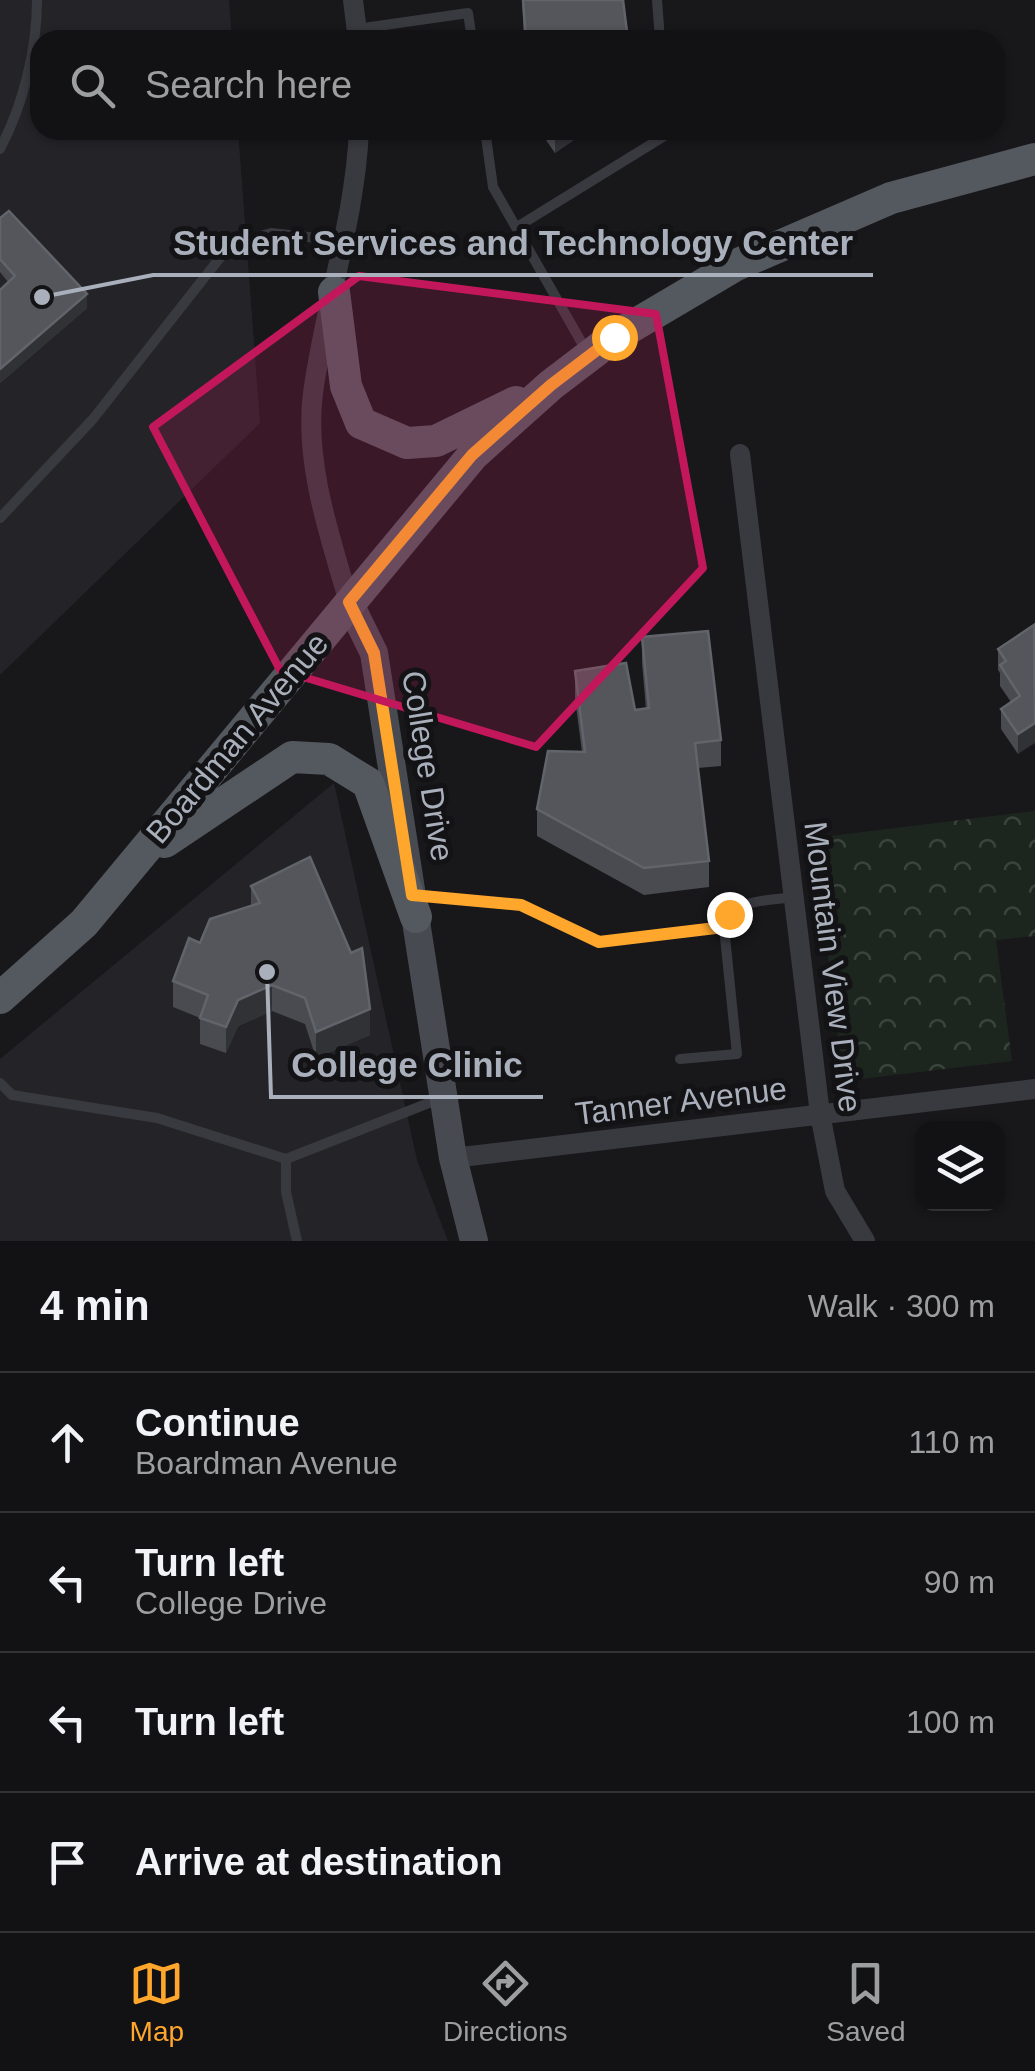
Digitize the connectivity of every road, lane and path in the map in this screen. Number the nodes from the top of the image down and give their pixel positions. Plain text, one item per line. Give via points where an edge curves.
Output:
1 (38, 0) edge
2 (353, 0) edge
3 (657, 0) edge
4 (36, 30) edge
5 (356, 30) edge
6 (382, 30) edge
7 (471, 30) edge
8 (659, 30) edge
9 (30, 57) edge
10 (358, 140) edge
11 (486, 140) edge
12 (658, 140) edge
13 (0, 150) edge
14 (1035, 158) edge
15 (517, 228) junction
16 (346, 241) junction
17 (334, 292) junction
18 (590, 357) junction
19 (551, 385) junction
20 (740, 454) dead end
21 (0, 518) edge
22 (349, 602) junction
23 (132, 864) junction
24 (794, 897) junction
25 (414, 906) junction
26 (724, 927) junction
27 (0, 998) edge
28 (680, 1059) dead end
29 (0, 1083) edge
30 (1035, 1089) edge
31 (444, 1097) junction
32 (820, 1114) junction
33 (452, 1158) junction
34 (286, 1159) junction
35 (297, 1241) edge
36 (474, 1241) edge
37 (866, 1241) edge

1 - 4 lane
2 - 5 street
3 - 8 lane
6 - 7 lane via 468,13
9 - 13 lane
10 - 16 street
11 - 15 lane via 493,187
12 - 15 lane
14 - 18 main road, Boardman Avenue via 891,198 736,265
15 - 18 lane
16 - 17 street
16 - 21 lane via 272,232 230,246 92,419
17 - 19 main road via 346,386 362,423 407,444 436,441
17 - 22 street via 312,396 316,468
18 - 19 main road, Boardman Avenue
19 - 22 main road, Boardman Avenue via 472,455
20 - 24 street, Mountain View Drive
22 - 23 main road, Boardman Avenue
22 - 25 main road, College Drive via 374,653
23 - 25 main road via 292,758 329,759 368,783
23 - 27 main road, Boardman Avenue via 84,923
24 - 26 lane via 742,904
24 - 32 street, Mountain View Drive
25 - 26 lane via 521,905 599,942
25 - 31 main road, College Drive
26 - 28 lane via 737,1054
29 - 34 lane via 12,1095 157,1118
30 - 32 street, Tanner Avenue
31 - 33 main road, College Drive
31 - 34 lane
32 - 33 street, Tanner Avenue
32 - 37 street, Mountain View Drive via 835,1192
33 - 36 main road, College Drive
34 - 35 lane

